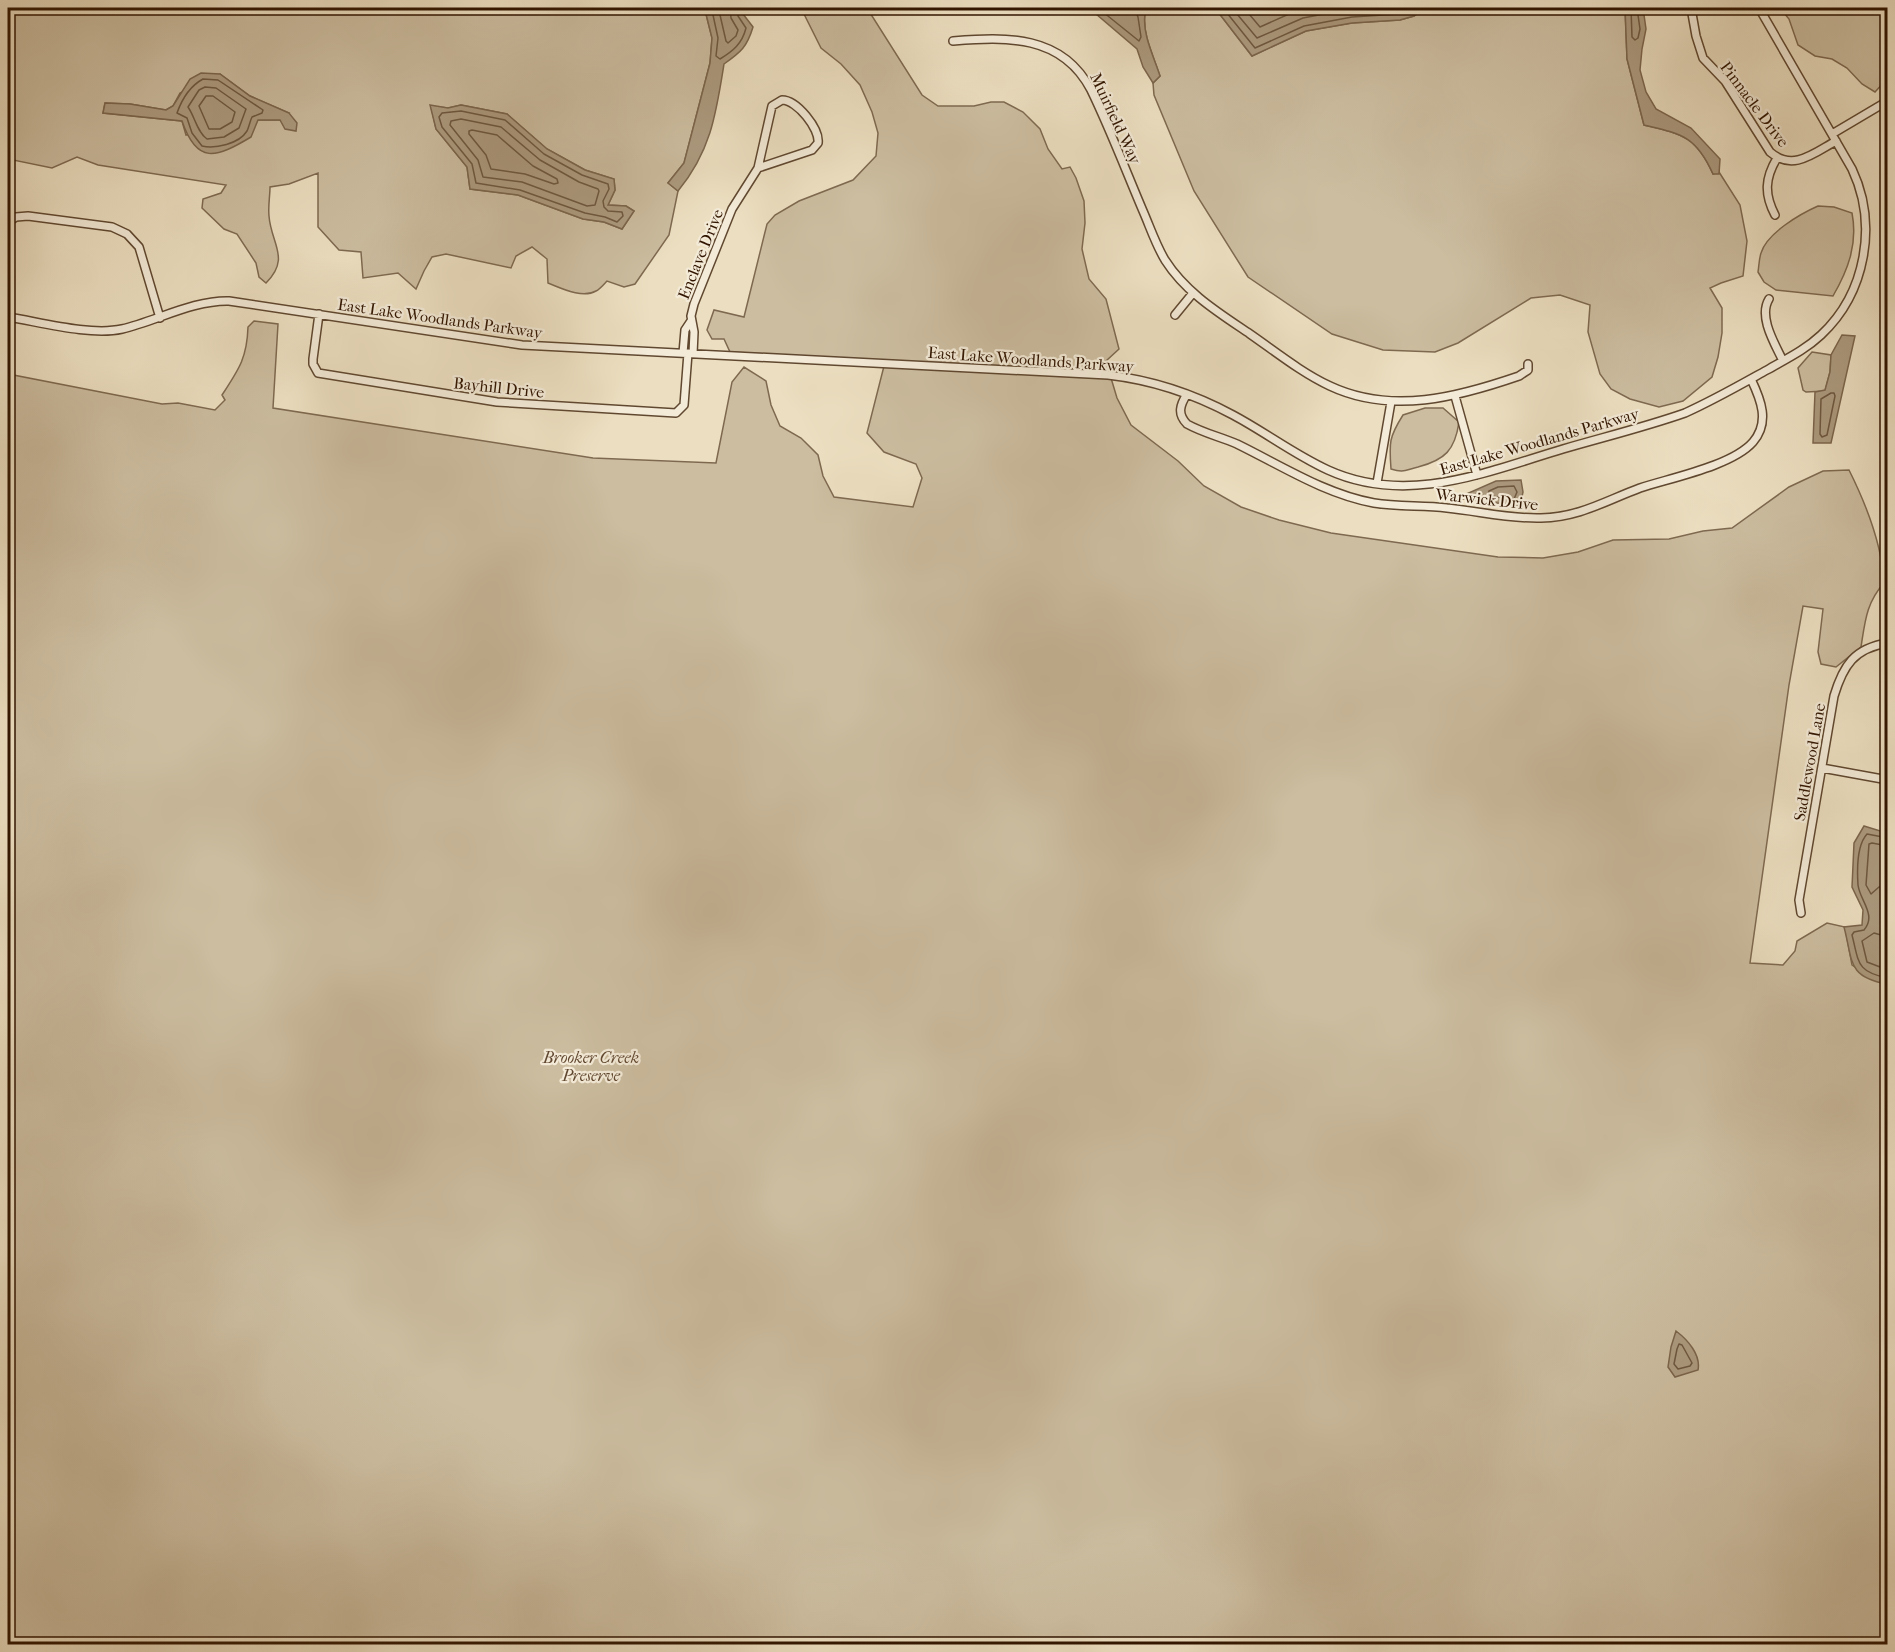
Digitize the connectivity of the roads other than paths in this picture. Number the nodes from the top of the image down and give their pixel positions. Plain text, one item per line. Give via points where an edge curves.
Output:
1 (1691, 8) edge
2 (1759, 8) edge
3 (953, 41) dead end
4 (1886, 102) dead end
5 (1834, 137) junction
6 (1777, 158) junction
7 (758, 168) junction
8 (1775, 214) dead end
9 (8, 222) edge
10 (1193, 293) junction
11 (1769, 299) dead end
12 (319, 314) junction
13 (1175, 315) dead end
14 (8, 317) edge
15 (160, 318) junction
16 (688, 353) junction
17 (1783, 361) junction
18 (1528, 364) dead end
19 (1751, 379) junction
20 (1188, 394) junction
21 (1455, 396) junction
22 (1391, 402) junction
23 (1477, 475) junction
24 (1377, 483) junction
25 (1887, 643) edge
26 (1822, 768) junction
27 (1887, 780) edge
28 (1801, 914) dead end

1 - 6 street, Pinnacle Drive via 1703,58 1725,81
2 - 5 street, East Lake Woodlands Parkway
3 - 10 street, Muirfield Way via 1020,39 1051,51 1078,71 1094,96 1165,260
4 - 5 street, Pinnacle Drive
5 - 6 street, Pinnacle Drive via 1804,159 1794,162
5 - 17 street, East Lake Woodlands Parkway via 1856,178 1863,201 1863,260 1840,314 1817,339
6 - 8 street via 1766,186
7 - 7 street, Enclave Drive via 772,106 788,100 816,129 818,143 812,150
7 - 16 street, Enclave Drive via 727,220 694,304 685,330
9 - 15 street via 28,216 112,227 127,234 139,248
10 - 13 street
10 - 22 street, Muirfield Way via 1328,385 1362,398
11 - 17 street via 1765,314
12 - 15 street, East Lake Woodlands Parkway via 220,301
12 - 16 street, East Lake Woodlands Parkway via 522,345
12 - 16 street, Bayhill Drive via 313,359 318,374 497,402 676,413 684,405
14 - 15 street, East Lake Woodlands Parkway via 108,331
16 - 20 street, East Lake Woodlands Parkway via 1108,375
17 - 19 street, East Lake Woodlands Parkway
18 - 21 street, Muirfield Way via 1528,370 1519,376
19 - 20 street, Warwick Drive via 1762,401 1763,415 1758,433 1745,449 1588,511 1542,518 1375,503 1349,497 1187,424 1180,410
19 - 23 street, East Lake Woodlands Parkway via 1674,417
20 - 24 street, East Lake Woodlands Parkway via 1329,470
21 - 22 street, Muirfield Way
21 - 23 street
22 - 24 street
23 - 24 street, East Lake Woodlands Parkway via 1444,483
25 - 26 street, Saddlewood Lane via 1873,645 1854,657 1840,674
26 - 27 street
26 - 28 street, Saddlewood Lane via 1798,900

